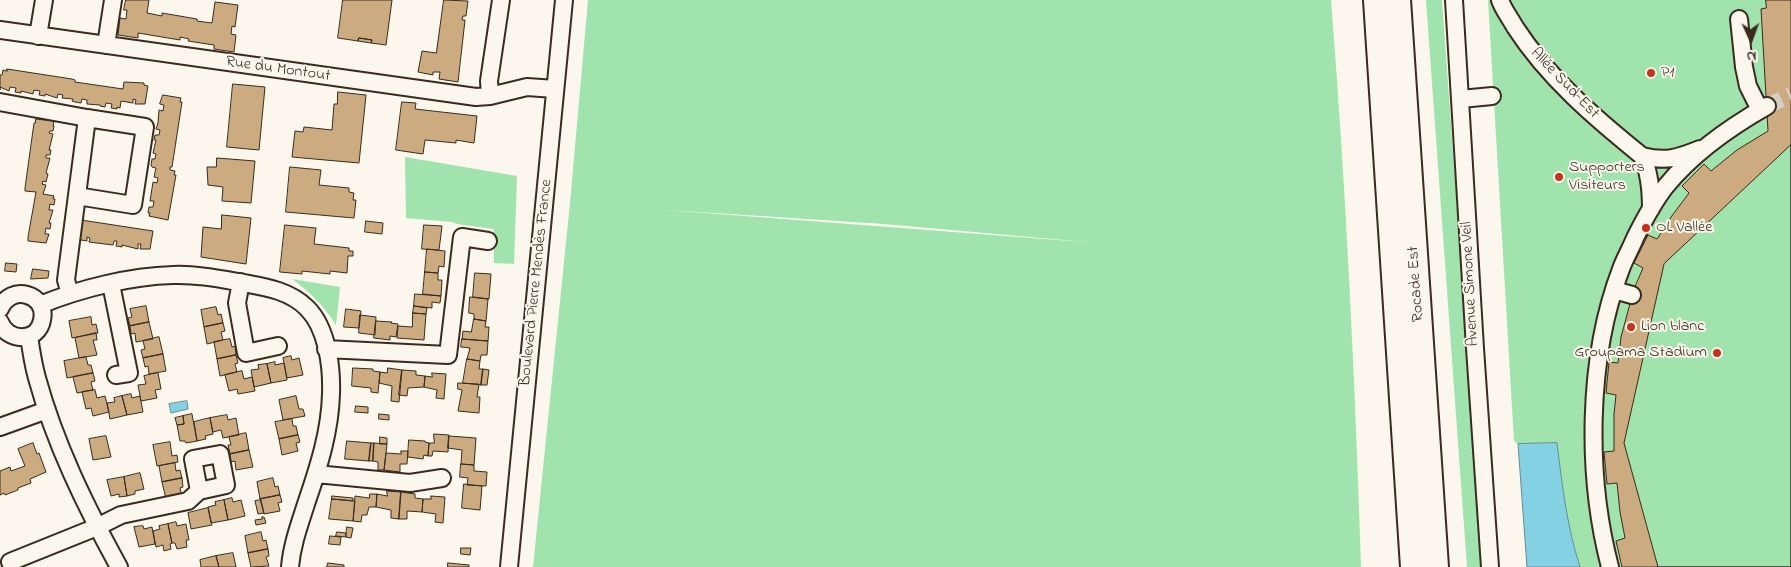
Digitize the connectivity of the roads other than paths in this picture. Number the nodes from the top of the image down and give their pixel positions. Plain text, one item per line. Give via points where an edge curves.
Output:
1 (44, 0) edge
2 (113, 0) edge
3 (501, 0) edge
4 (564, 0) edge
5 (1376, 0) edge
6 (1398, 0) edge
7 (1454, 0) edge
8 (1500, 0) edge
9 (1739, 19) dead end
10 (0, 30) edge
11 (38, 36) junction
12 (106, 45) junction
13 (555, 89) junction
14 (490, 96) junction
15 (1492, 96) dead end
16 (1461, 99) junction
17 (0, 102) edge
18 (87, 118) junction
19 (1708, 146) junction
20 (1642, 156) junction
21 (77, 196) junction
22 (1651, 210) junction
23 (488, 241) dead end
24 (241, 282) junction
25 (111, 284) junction
26 (1614, 290) junction
27 (70, 294) junction
28 (1632, 295) dead end
29 (40, 305) junction
30 (1, 306) edge
31 (0, 322) edge
32 (28, 336) junction
33 (278, 346) dead end
34 (326, 348) junction
35 (116, 375) dead end
36 (47, 410) junction
37 (0, 427) edge
38 (316, 474) junction
39 (442, 478) dead end
40 (199, 491) dead end
41 (97, 527) junction
42 (10, 562) dead end
43 (119, 567) edge
44 (290, 567) edge
45 (509, 567) edge
46 (1414, 567) edge
47 (1436, 567) edge
48 (1490, 567) edge
49 (1610, 567) edge

1 - 11 street
2 - 12 street
3 - 14 street
4 - 13 street, Boulevard Pierre Mendès France
5 - 46 highway, Rocade Est
6 - 47 highway, Rocade Est
7 - 16 street, Avenue Simone Veil
8 - 20 street, Allée Sud-Est via 1527,46 1560,83 1601,123
9 - 19 street via 1749,90 1760,105
10 - 11 street, Rue du Montout
11 - 12 street, Rue du Montout
12 - 14 street, Rue du Montout via 476,97
13 - 14 street, Rue du Montout via 526,87
13 - 45 street, Boulevard Pierre Mendès France
15 - 16 street
16 - 48 street, Avenue Simone Veil
17 - 18 street
18 - 21 street
18 - 21 street via 145,127 133,205
19 - 20 street via 1682,157 1659,160
19 - 22 street via 1666,186
20 - 22 street via 1651,187
21 - 27 street via 66,280
22 - 26 street via 1621,268
23 - 34 street via 462,238 448,355
24 - 25 street via 172,275
24 - 33 street via 237,303 246,353
24 - 34 street via 273,288 308,308
25 - 27 street
25 - 35 street via 129,373
26 - 28 street
26 - 49 street via 1599,355 1593,455 1597,504
27 - 29 street
29 - 30 street via 28,295 20,294 6,299
29 - 32 street via 43,319 35,333
31 - 32 street via 7,333 21,338
32 - 36 street
34 - 38 street via 330,412
36 - 37 street
36 - 41 street
38 - 39 street via 410,483
38 - 44 street via 292,550
40 - 41 street via 188,501 121,515
41 - 42 street
41 - 43 street

